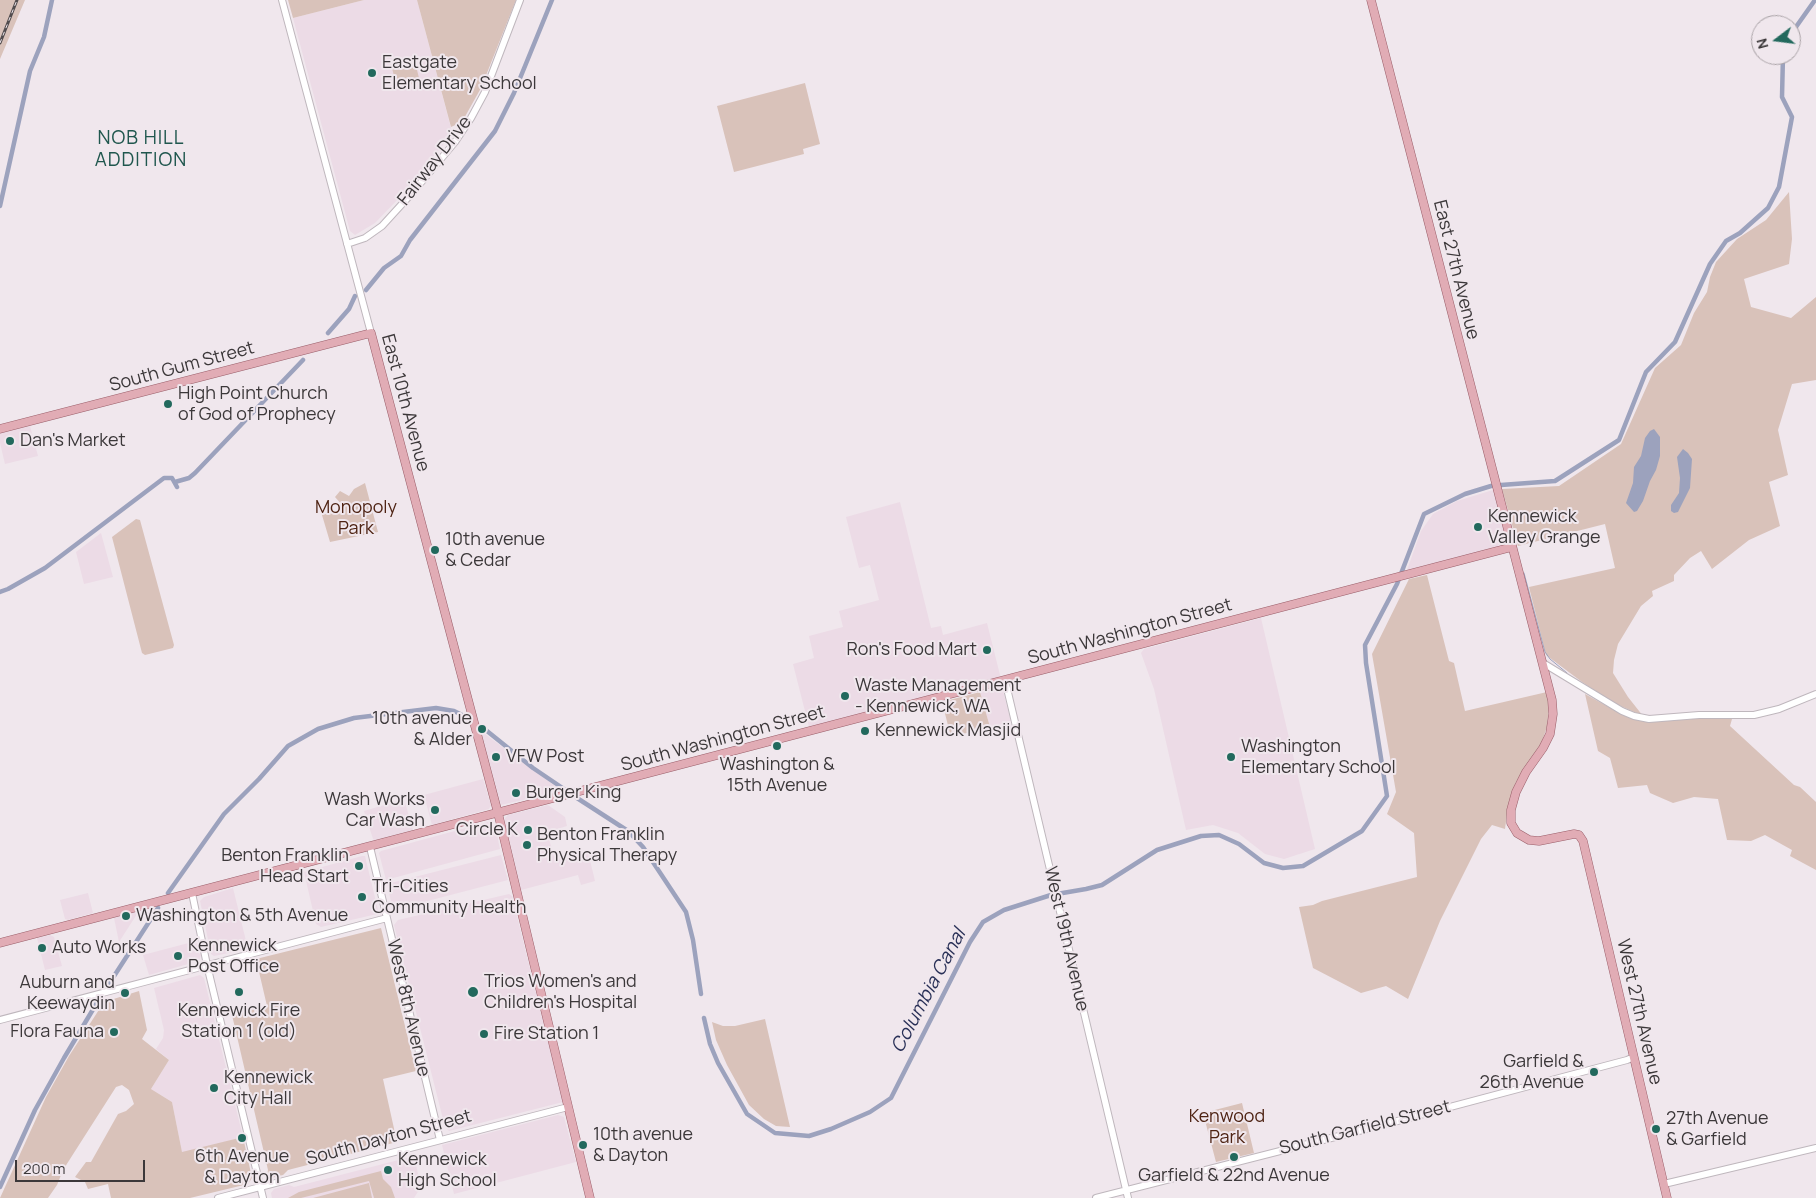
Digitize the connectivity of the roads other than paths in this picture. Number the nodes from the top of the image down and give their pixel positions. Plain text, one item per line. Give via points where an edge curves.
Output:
1 (282, 0) edge
2 (520, 0) edge
3 (1371, 0) edge
4 (347, 244) junction
5 (371, 333) junction
6 (0, 429) edge
7 (1512, 548) junction
8 (1543, 663) junction
9 (1005, 680) junction
10 (1816, 694) edge
11 (498, 813) junction
12 (370, 847) junction
13 (192, 893) junction
14 (387, 918) junction
15 (0, 943) edge
16 (207, 965) junction
17 (0, 1020) edge
18 (1634, 1057) junction
19 (568, 1107) junction
20 (440, 1140) junction
21 (1816, 1148) edge
22 (1664, 1184) junction
23 (260, 1187) junction
24 (1126, 1190) junction
25 (218, 1198) edge
26 (263, 1198) edge
27 (590, 1198) edge
28 (1096, 1198) edge
29 (1128, 1198) edge
30 (1667, 1198) edge

1 - 4 street, East 10th Avenue
2 - 4 street, Fairway Drive via 485,92 455,142 382,226 365,238
3 - 7 main road, East 27th Avenue
4 - 5 street, East 10th Avenue
5 - 6 main road, South Gum Street
5 - 11 main road, East 10th Avenue
7 - 8 main road
7 - 9 main road, South Washington Street
8 - 10 street via 1622,711 1649,719 1754,715
8 - 18 main road, West 27th Avenue via 1552,700 1552,726 1543,748 1516,792 1510,815 1513,829 1535,841 1579,835 1584,844
9 - 11 main road, South Washington Street
9 - 24 street, West 19th Avenue
11 - 12 main road, South Washington Street
11 - 19 main road, East 10th Avenue
12 - 13 main road, South Washington Street
12 - 14 street, West 8th Avenue
13 - 15 main road, South Washington Street
13 - 16 street
14 - 16 street
14 - 20 street, West 8th Avenue
16 - 17 street
16 - 23 street
18 - 22 main road, West 27th Avenue
18 - 24 street, South Garfield Street
19 - 20 street, South Dayton Street
19 - 27 main road, East 10th Avenue
20 - 23 street, South Dayton Street
21 - 22 street
22 - 30 main road, West 27th Avenue
23 - 25 street, South Dayton Street
23 - 26 street
24 - 28 street, South Garfield Street
24 - 29 street, West 19th Avenue

